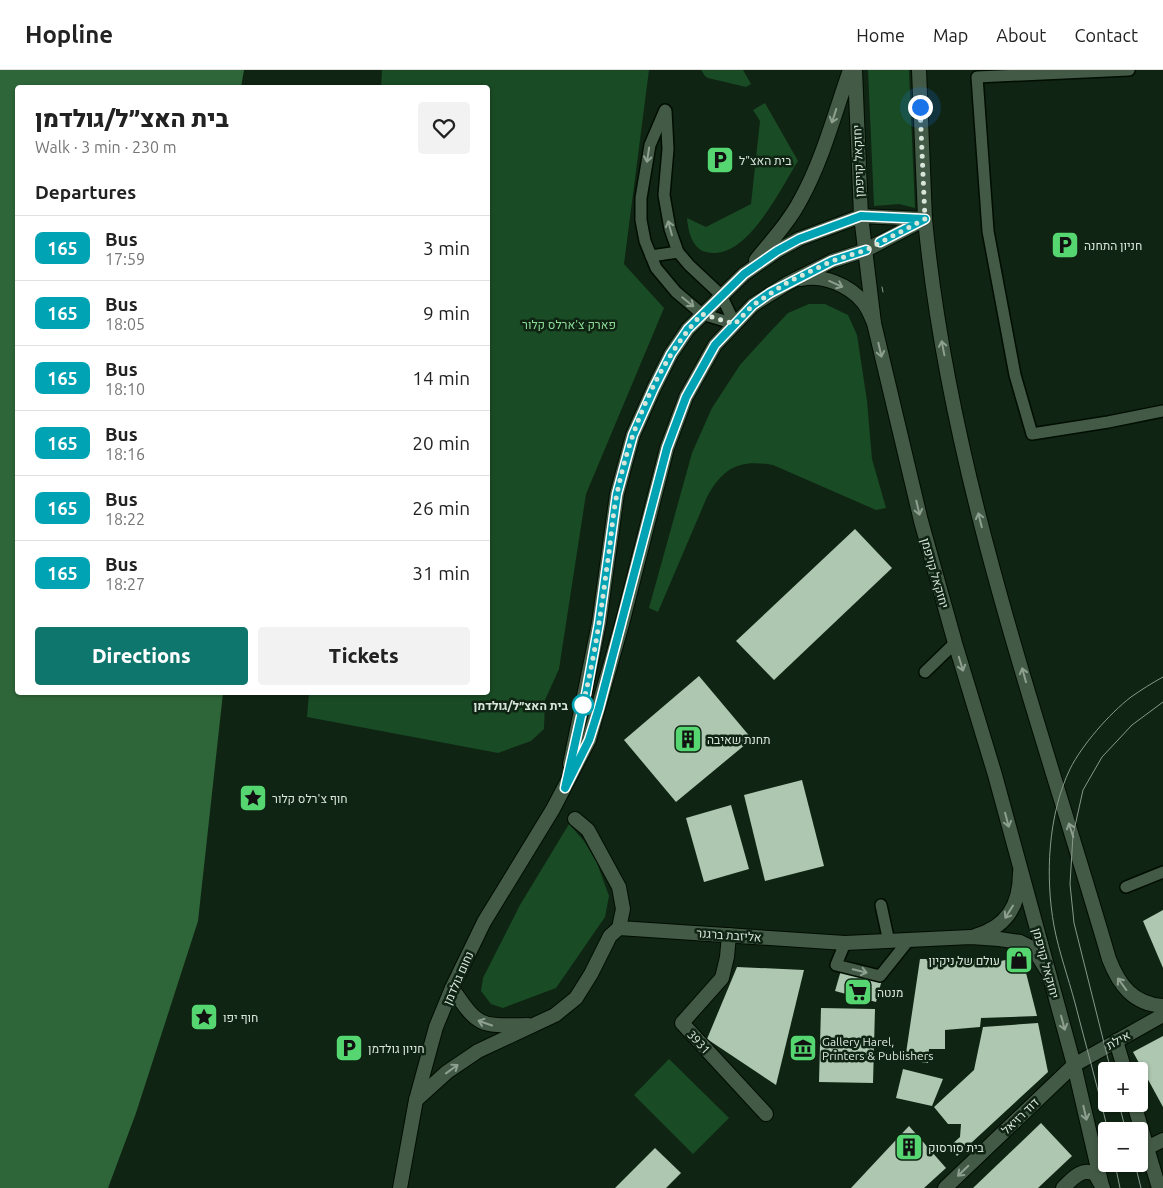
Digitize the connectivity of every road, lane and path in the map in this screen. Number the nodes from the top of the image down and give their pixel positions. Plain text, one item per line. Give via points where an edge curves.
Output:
1 (850, 70) edge
2 (855, 70) edge
3 (919, 70) edge
4 (1129, 70) edge
5 (861, 216) junction
6 (925, 219) junction
7 (866, 250) junction
8 (678, 252) junction
9 (651, 256) junction
10 (744, 274) junction
11 (788, 282) junction
12 (721, 295) junction
13 (702, 314) junction
14 (874, 323) junction
15 (735, 324) junction
16 (1163, 411) edge
17 (955, 643) junction
18 (925, 672) dead end
19 (565, 788) junction
20 (575, 819) dead end
21 (1020, 868) junction
22 (1163, 872) edge
23 (1126, 887) dead end
24 (881, 904) dead end
25 (619, 928) junction
26 (729, 935) junction
27 (972, 937) junction
28 (908, 941) junction
29 (889, 942) junction
30 (845, 943) junction
31 (1052, 981) junction
32 (452, 988) junction
33 (1163, 1006) edge
34 (1163, 1015) edge
35 (534, 1025) junction
36 (1116, 1041) junction
37 (1122, 1062) edge
38 (1074, 1065) junction
39 (416, 1100) junction
40 (766, 1114) dead end
41 (1163, 1140) edge
42 (1148, 1148) edge
43 (1148, 1150) edge
44 (1148, 1151) edge
45 (1163, 1175) edge
46 (1102, 1187) edge
47 (400, 1188) edge
48 (945, 1188) edge
49 (1063, 1188) edge
50 (1159, 1188) edge

1 -> 10 street via 802,198 783,228
2 - 5 street, יחזקאל קויפמן
3 - 6 street
4 - 16 lane via 976,77 988,231 1015,375 1032,434
5 - 6 street, נחום גולדמן
5 - 7 street, יחזקאל קויפמן
5 - 10 street, נחום גולדמן via 799,239
6 - 7 street, נחום גולדמן
33 -> 6 street via 1143,1002 1128,993 1109,959 995,576 968,471 938,323
7 - 11 street, נחום גולדמן via 832,261
7 - 14 street, יחזקאל קויפמן
8 - 9 lane
8 -> 9 lane via 664,195 668,149 665,110 650,145 641,198 641,220
8 - 12 lane
9 -> 13 lane via 663,278
10 - 12 street, נחום גולדמן
11 -> 14 street via 821,278 843,287 862,301
11 - 15 street, נחום גולדמן via 753,305
12 - 13 street, נחום גולדמן
12 - 15 lane
13 - 15 lane
13 - 19 street, נחום גולדמן via 671,354 633,435 617,494 599,623
14 -> 17 street, יחזקאל קויפמן via 921,521
15 - 19 street, נחום גולדמן via 715,345 686,397 667,448 599,708 589,740
17 - 18 lane
17 -> 21 street, יחזקאל קויפמן
19 - 32 street, נחום גולדמן via 484,922
20 - 25 street via 588,830 619,887 623,909
21 -> 27 street, אליזבת ברגנר via 1019,892 1011,911 997,926
21 - 31 street, יחזקאל קויפמן
22 - 23 lane
24 - 29 lane
25 - 26 street, אליזבת ברגנר
25 - 35 street via 610,936 576,998 555,1015
26 - 30 street, אליזבת ברגנר
26 - 40 street, 3931 via 722,978 682,1023
27 - 28 street, אליזבת ברגנר
27 - 31 street, אליזבת ברגנר via 1020,942 1030,947
28 - 29 street, אליזבת ברגנר
30 -> 28 lane via 836,965 880,976
29 - 30 street, אליזבת ברגנר
31 -> 38 street, יחזקאל קויפמן
35 -> 32 street via 485,1024 467,1010
32 - 39 street, נחום גולדמן via 436,1027
34 - 36 street, אילת
39 -> 35 street via 447,1072 478,1051
36 - 37 street
36 - 38 street, אילת
38 -> 46 street, יחזקאל קויפמן
38 -> 48 street, דוד רזיאל
39 - 47 street, נחום גולדמן
41 - 42 street
43 - 45 street
44 - 50 street
46 - 49 street via 1095,1174 1087,1172 1078,1174

